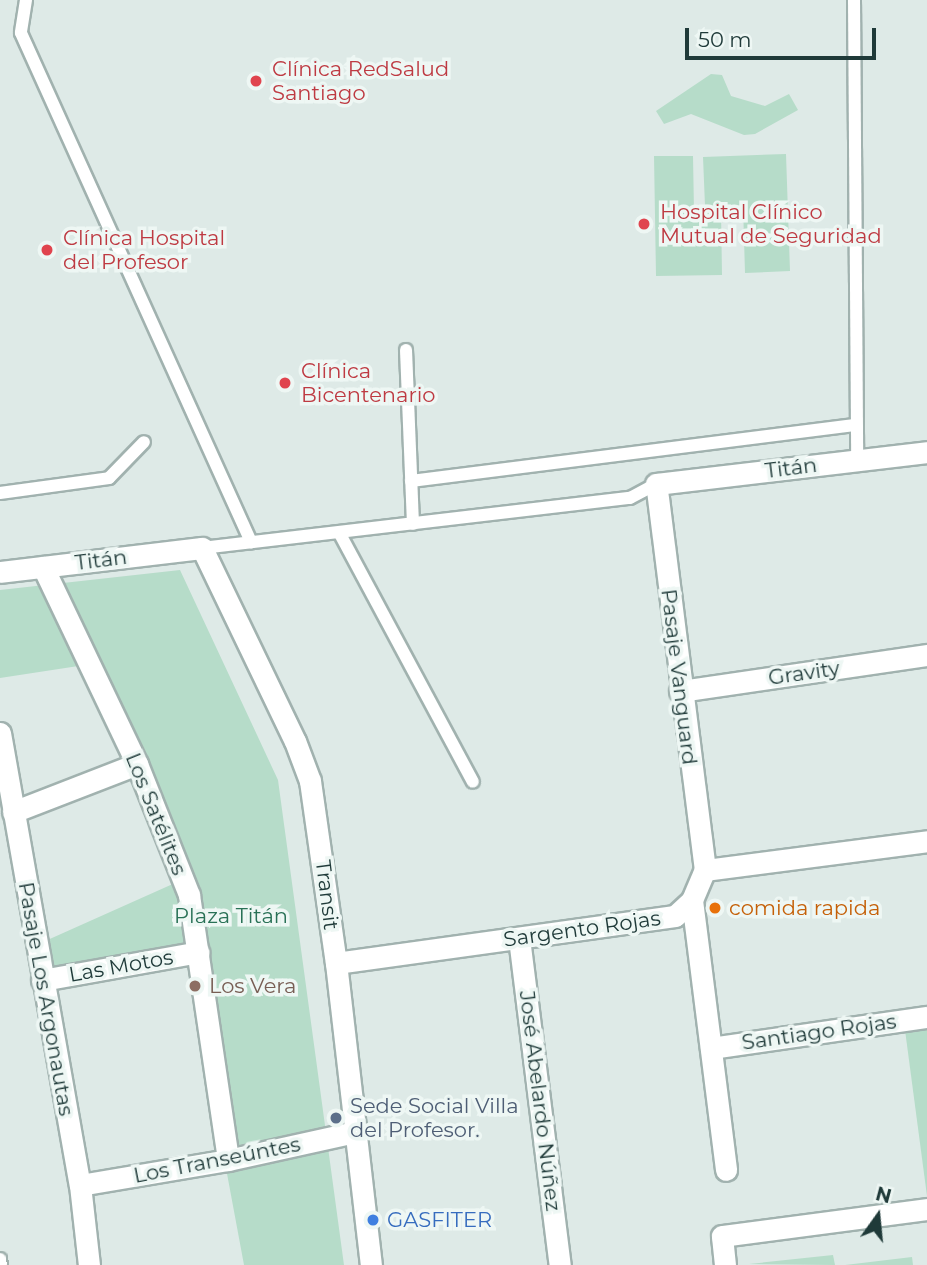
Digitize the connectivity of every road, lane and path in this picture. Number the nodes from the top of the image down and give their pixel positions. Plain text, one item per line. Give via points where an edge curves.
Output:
1 (26, 0) edge
2 (854, 0) edge
3 (407, 350) dead end
4 (856, 425) junction
5 (144, 442) dead end
6 (927, 452) edge
7 (857, 460) junction
8 (411, 481) junction
9 (656, 484) junction
10 (0, 493) edge
11 (413, 524) junction
12 (340, 534) junction
13 (251, 542) junction
14 (202, 548) junction
15 (43, 567) junction
16 (0, 572) edge
17 (927, 655) edge
18 (680, 691) junction
19 (0, 733) edge
20 (136, 764) junction
21 (472, 782) dead end
22 (13, 812) junction
23 (927, 841) edge
24 (705, 870) junction
25 (692, 900) junction
26 (519, 938) junction
27 (199, 952) junction
28 (336, 963) junction
29 (42, 980) junction
30 (927, 1017) edge
31 (710, 1048) junction
32 (355, 1132) junction
33 (228, 1160) junction
34 (726, 1170) dead end
35 (80, 1185) junction
36 (927, 1209) edge
37 (0, 1259) edge
38 (1, 1265) edge
39 (89, 1265) edge
40 (371, 1265) edge
41 (561, 1265) edge
42 (725, 1265) edge

1 - 13 lane via 21,33
2 - 4 lane
3 - 8 lane
4 - 7 lane
4 - 8 lane
5 - 10 lane via 109,478
6 - 7 street, Titán
7 - 9 street, Titán
8 - 11 lane
9 - 11 lane via 630,498
9 - 18 street, Pasaje Vanguard
11 - 12 lane
12 - 13 lane
12 - 21 lane
13 - 14 lane
14 - 15 street, Titán
14 - 28 street, Transit via 304,761 314,798
15 - 16 street, Titán
15 - 20 street, Los Satélites
17 - 18 street, Gravity
18 - 24 street, Pasaje Vanguard
19 - 22 street, Pasaje Los Argonautas
20 - 22 street
20 - 27 street, Los Satélites via 189,895
22 - 29 street, Pasaje Los Argonautas
23 - 24 street
24 - 25 street
25 - 26 street, Sargento Rojas via 675,916
25 - 31 street
26 - 28 street, Sargento Rojas
26 - 41 street, José Abelardo Núñez
27 - 29 street, Las Motos
27 - 33 street, Los Satélites
28 - 32 street, Transit
29 - 35 street, Pasaje Los Argonautas
30 - 31 street, Santiago Rojas
31 - 34 street
32 - 33 street, Los Transeúntes
32 - 40 street, Transit
33 - 35 street, Los Transeúntes
35 - 39 street, Pasaje Los Argonautas
36 - 42 street via 722,1236
37 - 38 lane

